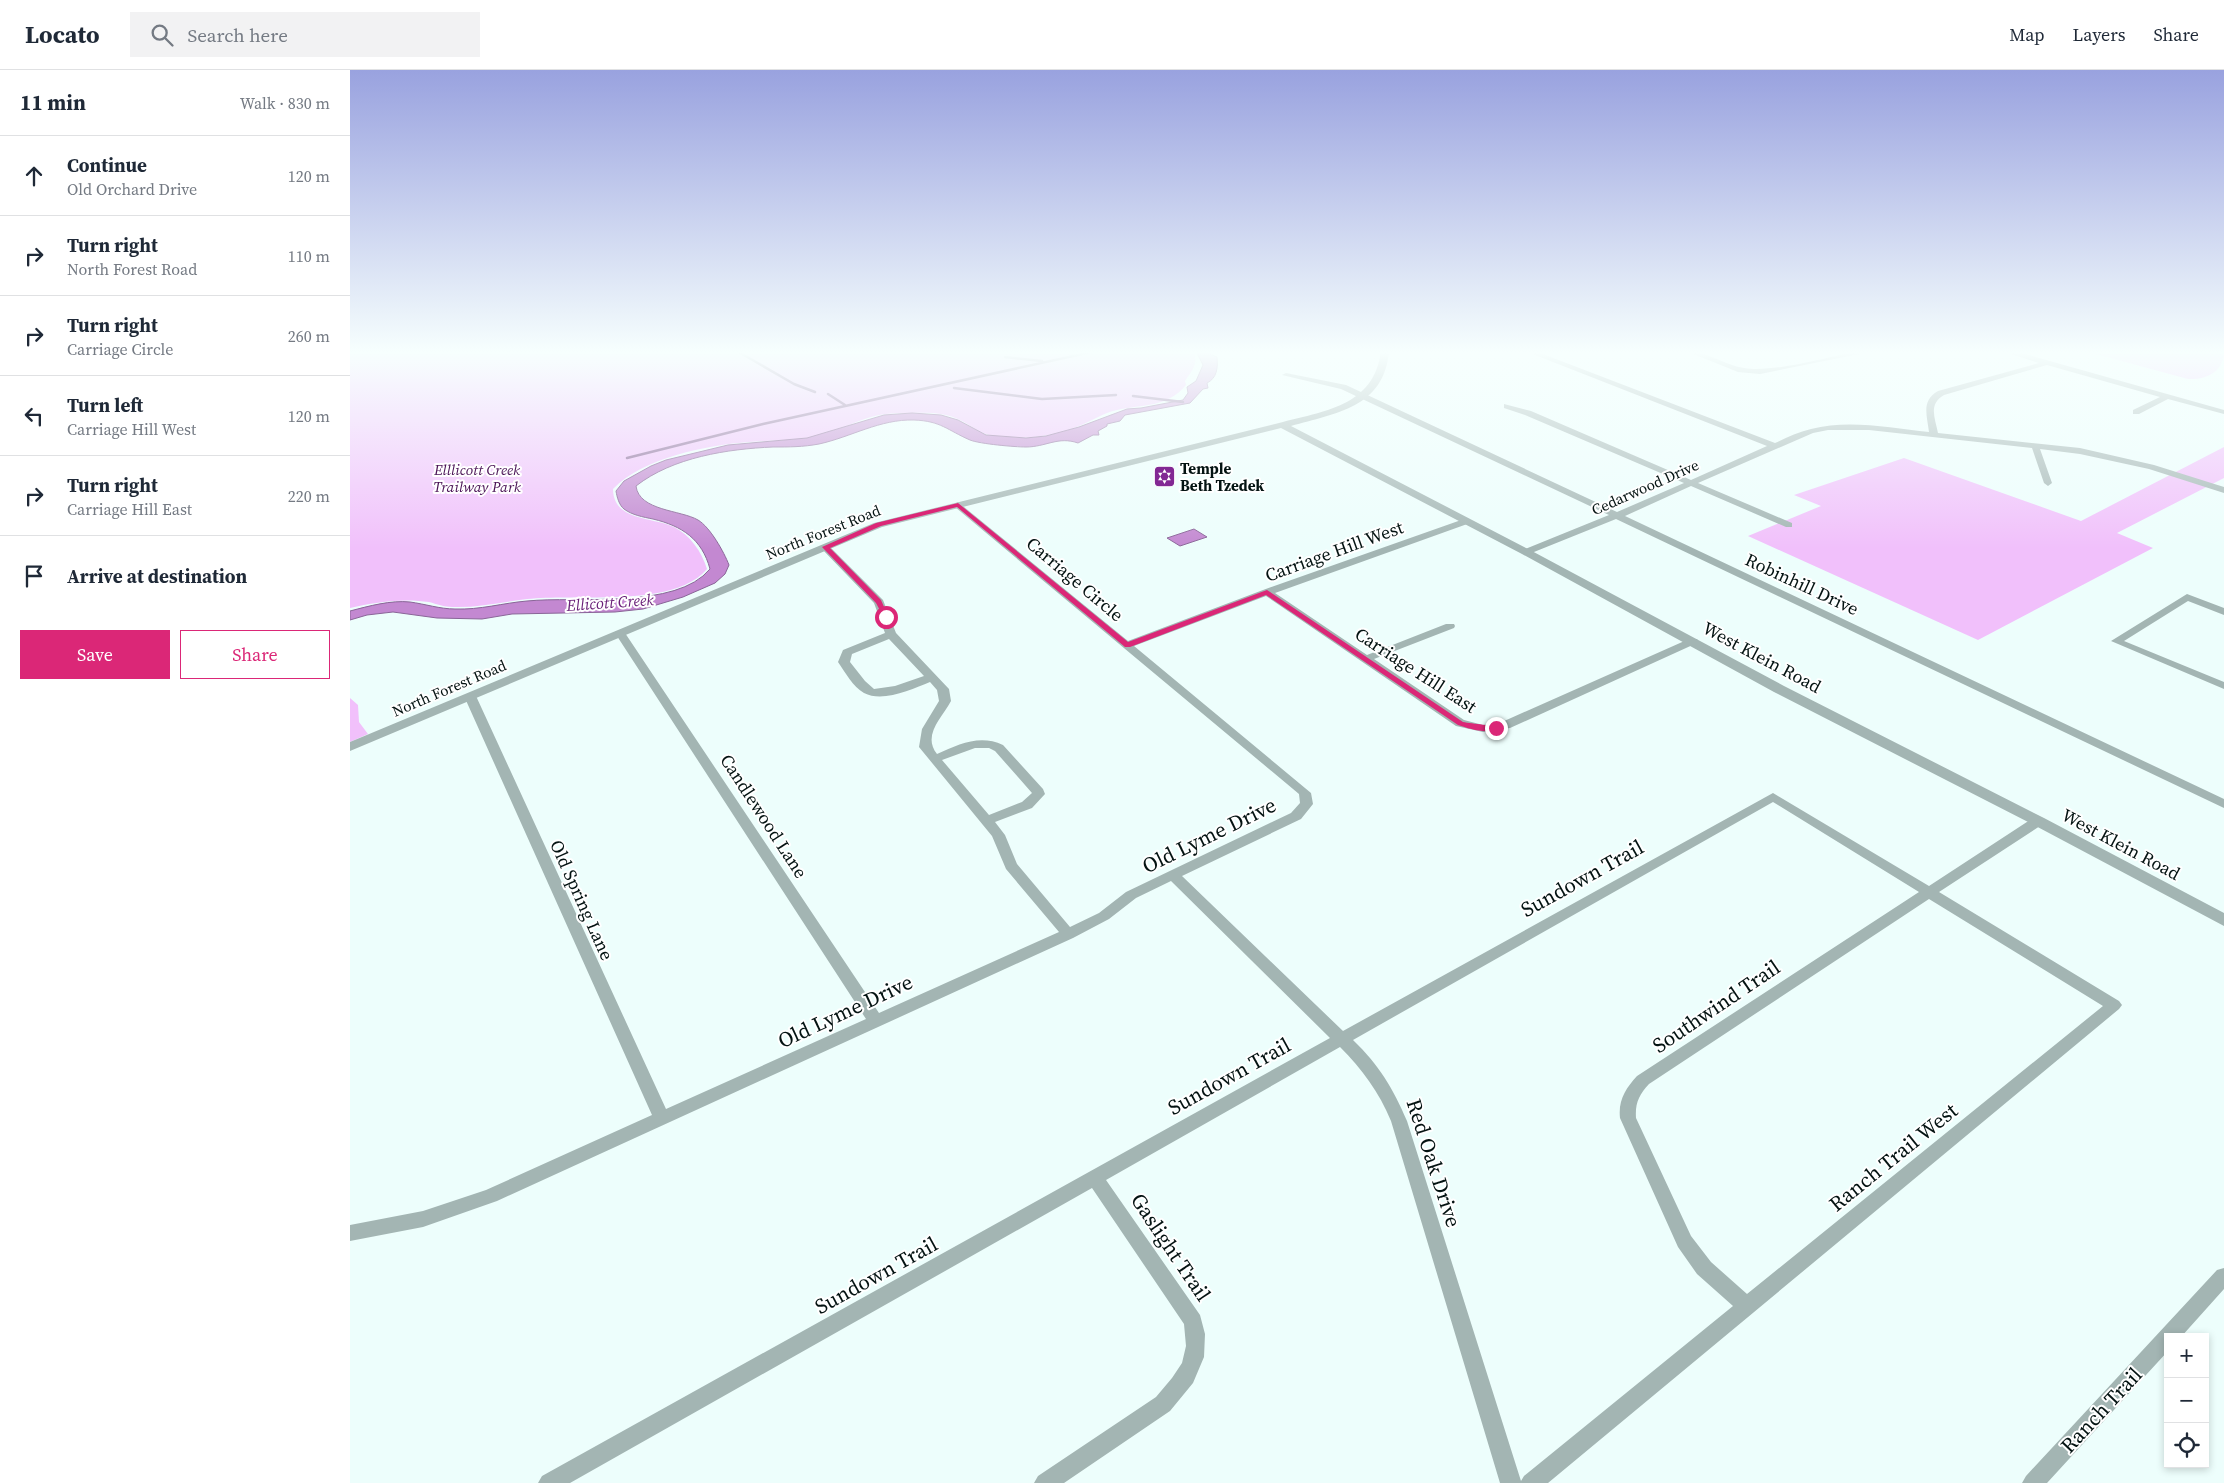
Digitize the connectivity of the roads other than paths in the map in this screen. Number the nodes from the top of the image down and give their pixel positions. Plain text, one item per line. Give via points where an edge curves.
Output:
1 (1312, 417) edge
2 (1406, 417) edge
3 (1534, 417) edge
4 (1699, 417) edge
5 (1931, 417) edge
6 (1282, 425) junction
7 (1934, 435) junction
8 (1774, 446) junction
9 (2035, 446) junction
10 (1692, 482) junction
11 (2048, 482) dead end
12 (2224, 490) edge
13 (958, 505) junction
14 (1617, 516) junction
15 (1467, 521) junction
16 (1789, 525) dead end
17 (826, 547) junction
18 (1526, 552) junction
19 (1267, 592) junction
20 (2224, 612) edge
21 (1450, 626) dead end
22 (620, 633) junction
23 (891, 634) junction
24 (1693, 641) junction
25 (1127, 645) junction
26 (1365, 659) junction
27 (932, 678) junction
28 (2224, 686) edge
29 (470, 696) junction
30 (350, 747) edge
31 (934, 759) junction
32 (1286, 777) joint
33 (2224, 804) edge
34 (2038, 820) junction
35 (986, 821) junction
36 (1173, 875) junction
37 (1928, 891) junction
38 (2224, 920) edge
39 (1068, 934) junction
40 (875, 1020) junction
41 (1342, 1039) junction
42 (662, 1119) junction
43 (1095, 1178) junction
44 (350, 1233) edge
45 (2224, 1276) edge
46 (1746, 1306) junction
47 (2172, 1333) edge
48 (2164, 1341) edge
49 (549, 1483) edge
50 (1045, 1483) edge
51 (1511, 1483) edge
52 (1531, 1483) edge
53 (2033, 1483) edge

1 - 6 street, North Forest Road
2 - 14 street, Robinhill Drive
3 - 10 street
4 - 8 street
5 - 7 street
6 - 13 street, North Forest Road
6 - 15 street, West Klein Road
7 - 8 street, Cedarwood Drive via 1837,427 1811,431
7 - 9 street, Cedarwood Drive
8 - 10 street, Cedarwood Drive
9 - 11 street
9 - 12 street, Cedarwood Drive via 2124,460
10 - 14 street, Cedarwood Drive
10 - 16 street
13 - 17 street, North Forest Road via 878,525
13 - 25 street, Carriage Circle
14 - 18 street, Cedarwood Drive
14 - 33 street, Robinhill Drive
15 - 18 street, West Klein Road
15 - 19 street, Carriage Hill West
17 - 22 street, North Forest Road
17 - 23 street via 879,602
18 - 24 street, West Klein Road
19 - 25 street, Carriage Hill West
19 - 26 street, Carriage Hill East
20 - 28 street via 2187,597 2116,640
21 - 26 street
22 - 29 street, North Forest Road
22 - 40 street, Candlewood Lane
23 - 27 street
23 - 27 street via 846,652 844,656 844,662 868,690 877,694
24 - 26 street, Carriage Hill East via 1506,725 1488,729 1460,723
24 - 34 street, West Klein Road via 1779,689
25 - 32 street, Carriage Circle
27 - 31 street via 945,695 943,706 924,738 925,748
29 - 30 street, North Forest Road
29 - 42 street, Old Spring Lane
31 - 35 street
31 - 35 street via 974,744 993,744 1037,789 1038,794 1027,805
32 - 36 street, Old Lyme Drive via 1308,798 1296,816
34 - 37 street, Southwind Trail
34 - 38 street, West Klein Road
35 - 39 street via 998,835 1011,866
36 - 39 street, Old Lyme Drive via 1131,895 1104,916
36 - 41 street, Red Oak Drive
37 - 41 street, Sundown Trail via 1773,797
37 - 46 street, Southwind Trail via 1644,1080 1628,1099 1628,1118 1684,1241 1704,1268
37 - 46 street, Ranch Trail West via 2114,1004
39 - 40 street, Old Lyme Drive
40 - 42 street, Old Lyme Drive
41 - 43 street, Sundown Trail
41 - 51 street, Red Oak Drive via 1387,1093 1399,1121
42 - 44 street, Old Lyme Drive via 452,1211
43 - 49 street, Sundown Trail
43 - 50 street, Gaslight Trail via 1193,1322 1197,1338 1196,1355 1178,1389 1163,1404
45 - 47 street, Ranch Trail
46 - 52 street, Ranch Trail West
48 - 53 street, Ranch Trail

